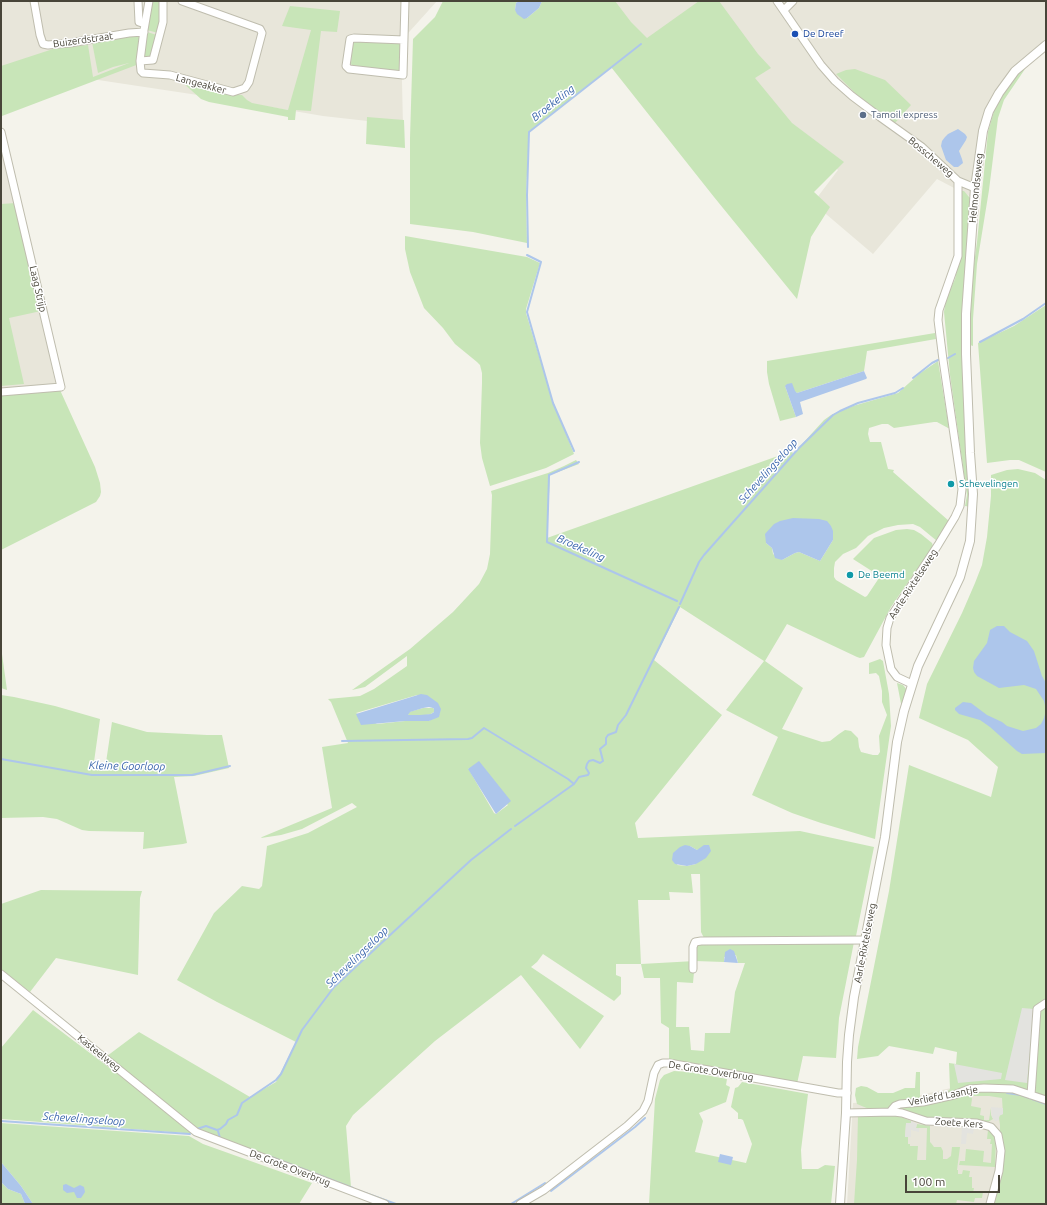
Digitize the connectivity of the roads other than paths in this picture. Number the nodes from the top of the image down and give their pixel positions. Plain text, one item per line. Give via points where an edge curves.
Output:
1 (34, 1) edge
2 (138, 1) edge
3 (149, 1) edge
4 (163, 1) edge
5 (182, 1) edge
6 (407, 1) edge
7 (777, 1) edge
8 (794, 1) edge
9 (784, 10) junction
10 (145, 24) junction
11 (144, 32) junction
12 (404, 40) junction
13 (1046, 45) edge
14 (140, 61) junction
15 (1, 132) edge
16 (958, 181) junction
17 (975, 188) junction
18 (966, 354) joint
19 (943, 360) joint
20 (1, 392) edge
21 (912, 684) junction
22 (866, 940) junction
23 (693, 969) dead end
24 (1, 974) edge
25 (1046, 1003) edge
26 (847, 1093) junction
27 (1031, 1095) junction
28 (1046, 1100) edge
29 (890, 1112) junction
30 (846, 1113) junction
31 (196, 1132) joint
32 (385, 1204) edge
33 (520, 1204) edge
34 (840, 1204) edge
35 (990, 1204) edge

1 - 11 street, Buizerdstraat via 43,44 70,43
2 - 10 street via 139,22
3 - 10 street
4 - 14 street via 163,22 153,60
5 - 14 street, Langeakker via 260,29 262,33 247,85 242,90 233,92 170,75 143,73
6 - 12 street
7 - 9 street, Bosscheweg
8 - 9 street
9 - 16 street, Bosscheweg via 821,65 835,81 922,147
10 - 11 street
11 - 14 street
12 - 12 street via 403,75 349,69 346,66 350,39
13 - 17 street, Helmondseweg via 1015,71 989,111 983,131
15 - 20 street, Laag Strijp via 61,387
16 - 17 street, Bosscheweg
16 - 19 street, Helmondseweg via 958,256 939,310 938,320
17 - 18 street, Helmondseweg via 966,299
18 - 21 street, Aarle-Rixtelseweg via 973,494 970,541 960,577
19 - 21 street, Aarle-Rixtelseweg via 962,489 960,506 886,628 886,645 891,669 897,677
21 - 22 street, Aarle-Rixtelseweg via 897,742 885,837
22 - 23 street via 695,942
22 - 26 street, Aarle-Rixtelseweg via 849,1035
24 - 31 street, Kasteelweg
25 - 27 street via 1037,1009
26 - 30 street, Aarle-Rixtelseweg
26 - 33 street, De Grote Overbrug via 663,1063 658,1065 654,1074 648,1102 643,1111 544,1190
27 - 28 street, Verliefd Laantje
27 - 29 street, Verliefd Laantje via 1013,1089 969,1089 923,1102 900,1104
29 - 30 street, Zoete Kers
29 - 35 street, Zoete Kers via 926,1121 989,1125 995,1130 1000,1140 1001,1156
30 - 34 street, Aarle-Rixtelseweg
31 - 32 street, De Grote Overbrug

